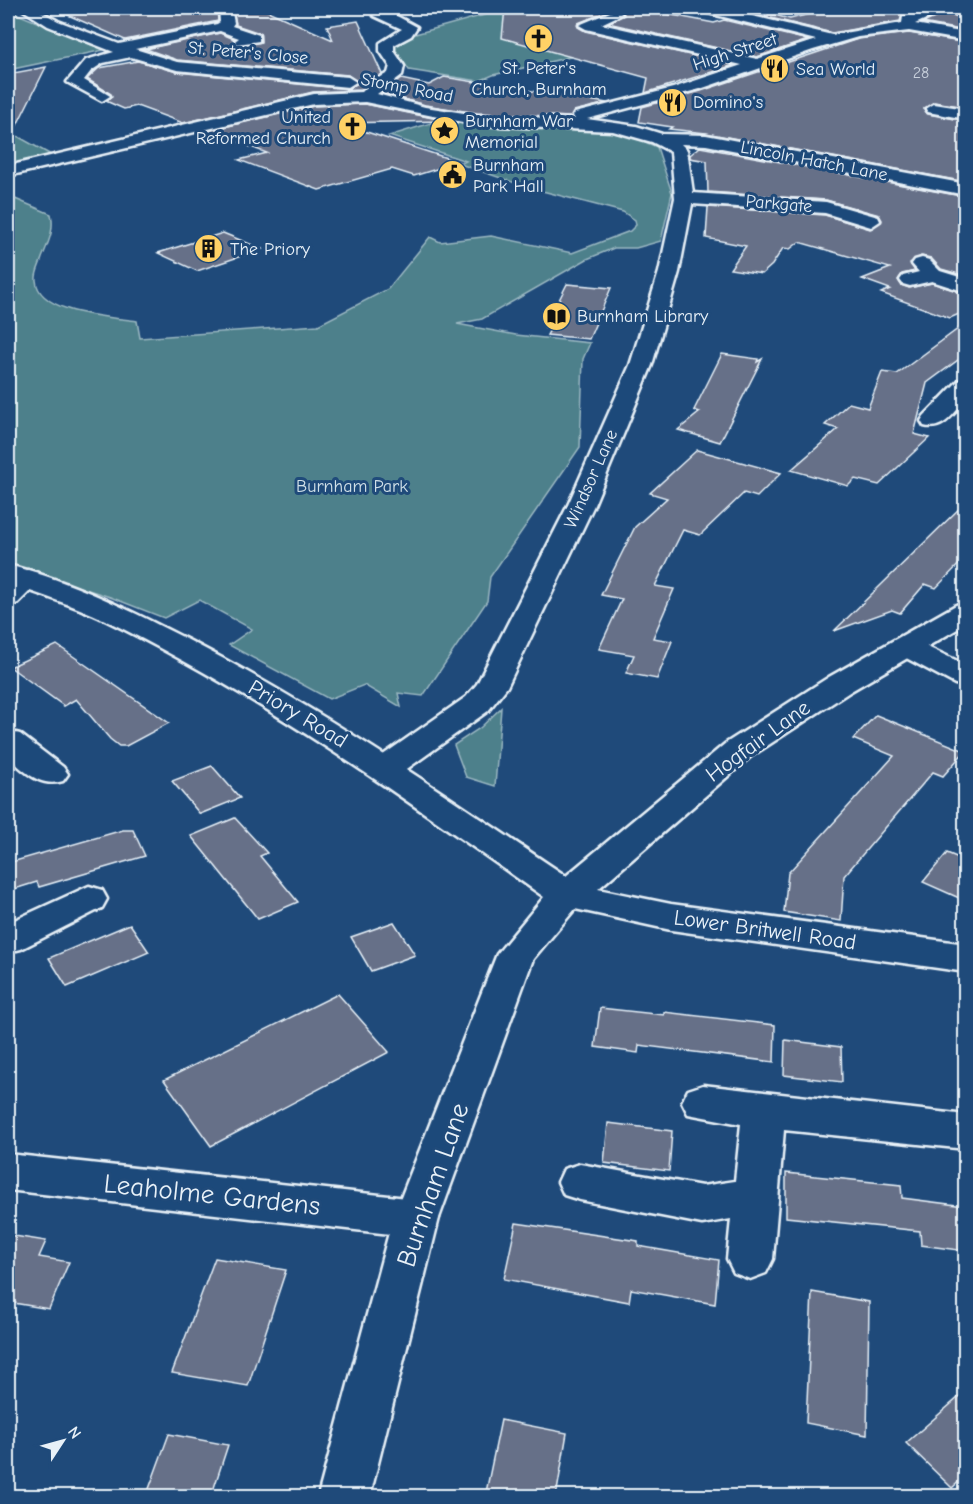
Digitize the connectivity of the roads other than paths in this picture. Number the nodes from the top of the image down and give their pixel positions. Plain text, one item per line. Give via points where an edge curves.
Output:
1 (27, 8) edge
2 (225, 8) edge
3 (375, 8) edge
4 (939, 8) edge
5 (711, 9) edge
6 (615, 14) dead end
7 (221, 27) junction
8 (909, 27) junction
9 (966, 37) edge
10 (242, 40) dead end
11 (834, 40) junction
12 (124, 51) junction
13 (759, 64) junction
14 (377, 85) junction
15 (102, 96) dead end
16 (366, 97) junction
17 (934, 108) dead end
18 (966, 114) edge
19 (603, 118) junction
20 (558, 122) joint
21 (662, 139) junction
22 (8, 171) edge
23 (966, 190) edge
24 (684, 198) junction
25 (871, 221) dead end
26 (922, 273) dead end
27 (966, 286) edge
28 (966, 386) edge
29 (933, 421) dead end
30 (14, 583) edge
31 (966, 611) edge
32 (906, 646) junction
33 (966, 677) edge
34 (8, 741) edge
35 (386, 769) junction
36 (51, 774) dead end
37 (567, 895) junction
38 (89, 899) dead end
39 (8, 939) edge
40 (966, 958) edge
41 (703, 1102) dead end
42 (764, 1112) junction
43 (966, 1132) edge
44 (8, 1172) edge
45 (580, 1182) dead end
46 (758, 1196) junction
47 (416, 1218) junction
48 (750, 1258) dead end
49 (344, 1497) edge

1 - 12 street, St. Peter's Close
2 - 7 street, St. Peter's Close via 227,23
3 - 14 street via 410,27 387,43 387,51 397,66 395,75
4 - 8 street via 908,20
5 - 11 street
6 - 13 street via 586,25
7 - 10 street, St. Peter's Close via 254,38
7 - 12 street, St. Peter's Close
8 - 9 street, High Street
8 - 11 street, High Street
11 - 13 street, High Street
12 - 14 street, St. Peter's Close via 177,66
12 - 15 street via 82,68 75,82
13 - 19 street, High Street
14 - 16 street
16 - 20 street, Stomp Road via 498,123
16 - 22 street, Stomp Road via 314,99
17 - 18 street
19 - 20 street, High Street
19 - 21 street
21 - 23 street, Lincoln Hatch Lane via 706,140
21 - 24 street, Windsor Lane via 679,150
24 - 25 street, Parkgate via 826,208
24 - 35 street, Windsor Lane via 669,272 641,365 581,505 491,687 477,704
26 - 27 street
28 - 29 street
30 - 35 street, Priory Road via 114,613 240,679
31 - 32 street, Hogfair Lane
32 - 33 street
32 - 37 street, Hogfair Lane via 738,750
34 - 36 street
35 - 37 street, Priory Road
37 - 40 street, Lower Britwell Road via 671,918
37 - 47 street, Burnham Lane via 516,954
38 - 39 street
41 - 42 street
42 - 43 street
42 - 46 street
44 - 47 street, Leaholme Gardens
45 - 46 street via 702,1205
46 - 48 street
47 - 49 street, Burnham Lane

